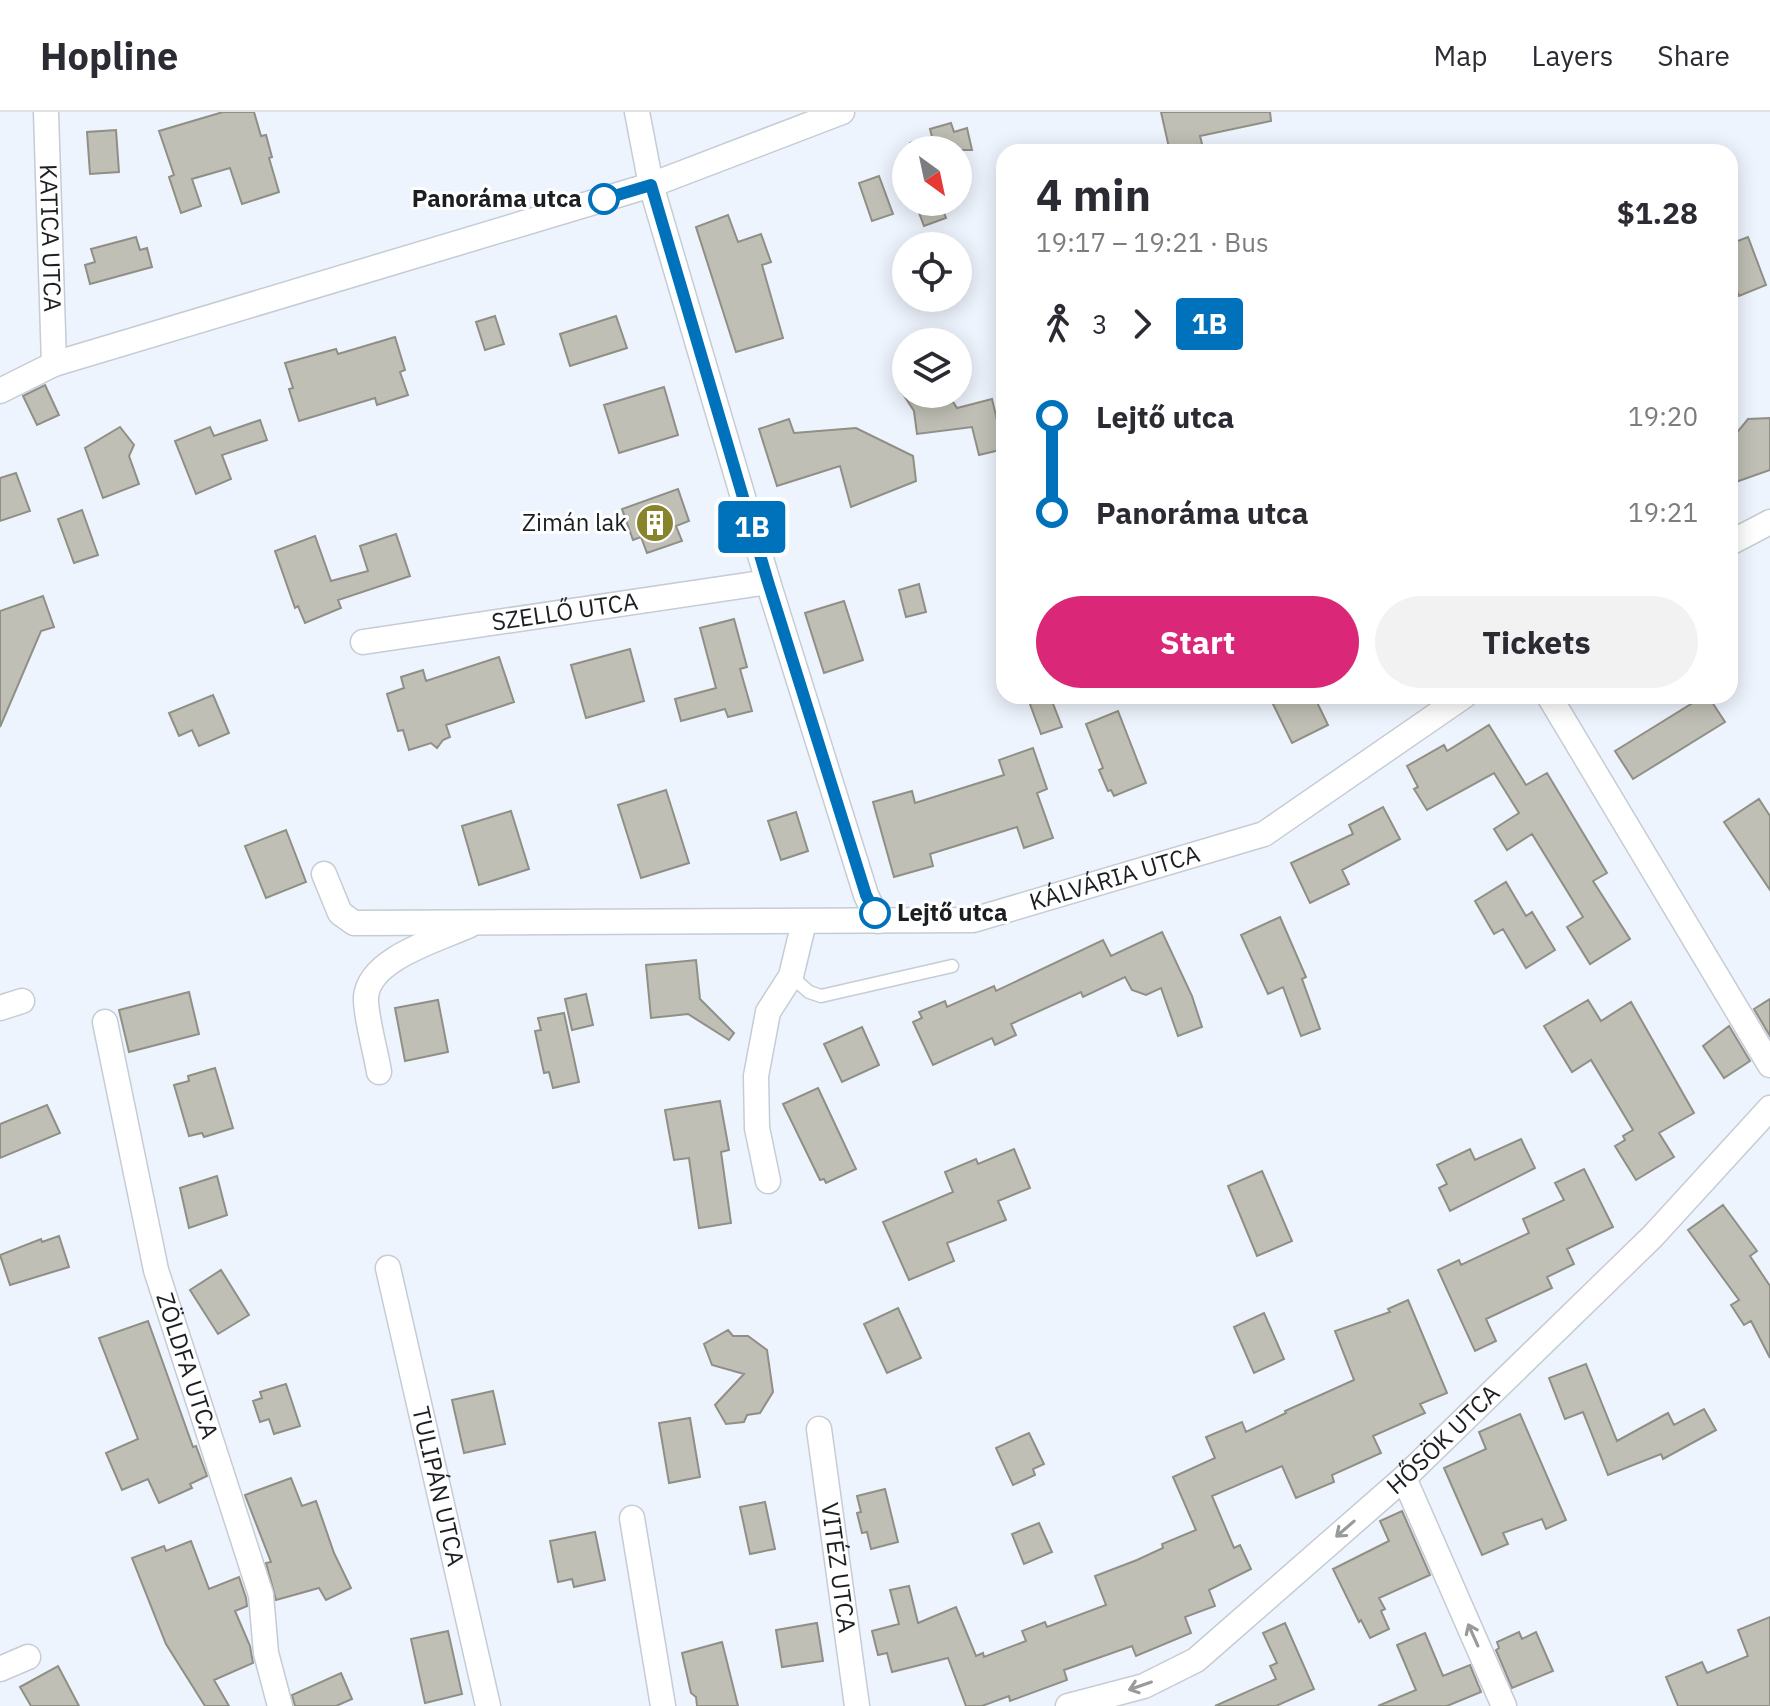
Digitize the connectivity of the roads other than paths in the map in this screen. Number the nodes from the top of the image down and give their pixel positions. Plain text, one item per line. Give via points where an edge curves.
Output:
1 (46, 112) edge
2 (637, 112) edge
3 (842, 112) edge
4 (651, 185) junction
5 (54, 364) junction
6 (0, 391) edge
7 (1770, 522) edge
8 (1738, 539) edge
9 (768, 582) junction
10 (363, 642) dead end
11 (1452, 704) edge
12 (1554, 704) edge
13 (324, 874) dead end
14 (480, 921) junction
15 (878, 921) junction
16 (804, 922) junction
17 (952, 966) dead end
18 (791, 976) junction
19 (105, 1022) dead end
20 (1770, 1065) edge
21 (379, 1072) dead end
22 (1770, 1108) edge
23 (768, 1181) dead end
24 (388, 1268) dead end
25 (819, 1429) dead end
26 (1404, 1478) junction
27 (632, 1518) dead end
28 (28, 1657) dead end
29 (0, 1669) edge
30 (280, 1706) edge
31 (488, 1706) edge
32 (663, 1706) edge
33 (857, 1706) edge
34 (1068, 1706) edge
35 (1504, 1706) edge

1 - 5 street, KATICA UTCA
2 - 4 street
3 - 4 street
4 - 5 street
4 - 9 street
5 - 6 street
7 - 8 street
9 - 10 street, SZELLŐ UTCA
9 - 15 street
11 - 15 street, KÁLVÁRIA UTCA via 1264,834 973,920
12 - 20 street
13 - 14 street, KÁLVÁRIA UTCA via 340,913 354,923
14 - 16 street, KÁLVÁRIA UTCA
14 - 21 street, KÁLVÁRIA UTCA via 377,971 366,996
15 - 16 street, KÁLVÁRIA UTCA
16 - 18 street
17 - 18 lane via 821,996
18 - 23 street via 768,1012 756,1076 757,1128
19 - 30 street, ZÖLDFA UTCA via 156,1270 261,1595 266,1653
22 - 26 street, HŐSÖK UTCA via 1653,1236
24 - 31 street, TULIPÁN UTCA
25 - 33 street, VITÉZ UTCA
26 -> 34 street, HŐSÖK UTCA via 1196,1660 1144,1686
35 -> 26 street
27 - 32 street
28 - 29 street

